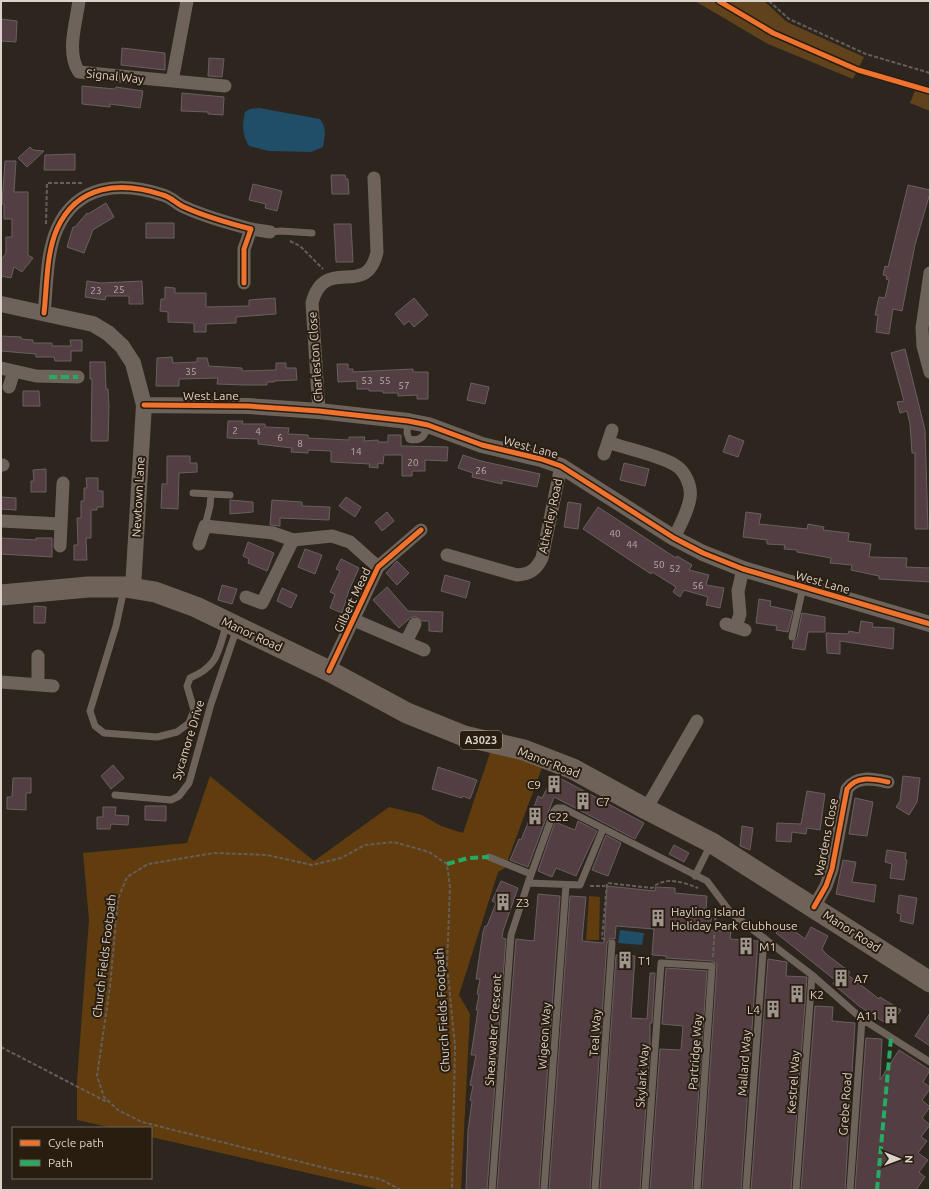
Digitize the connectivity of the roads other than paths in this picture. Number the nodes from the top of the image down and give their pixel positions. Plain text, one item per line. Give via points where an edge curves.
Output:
1 (79, 1) edge
2 (187, 1) edge
3 (172, 81) junction
4 (224, 86) dead end
5 (374, 178) dead end
6 (251, 228) junction
7 (270, 232) joint
8 (312, 234) dead end
9 (930, 273) edge
10 (244, 283) dead end
11 (1, 304) edge
12 (44, 313) junction
13 (7, 369) edge
14 (930, 372) edge
15 (78, 377) dead end
16 (9, 387) dead end
17 (144, 405) junction
18 (319, 411) junction
19 (612, 430) dead end
20 (561, 466) junction
21 (63, 483) dead end
22 (193, 493) dead end
23 (211, 494) junction
24 (230, 495) dead end
25 (1, 521) edge
26 (61, 524) junction
27 (205, 526) junction
28 (421, 530) dead end
29 (674, 538) junction
30 (293, 540) junction
31 (199, 544) dead end
32 (60, 546) dead end
33 (447, 555) dead end
34 (378, 567) junction
35 (742, 569) junction
36 (803, 587) junction
37 (129, 588) junction
38 (1, 595) edge
39 (246, 597) dead end
40 (354, 620) junction
41 (415, 624) dead end
42 (930, 624) edge
43 (232, 625) junction
44 (736, 627) dead end
45 (792, 637) dead end
46 (406, 642) junction
47 (424, 650) dead end
48 (38, 656) dead end
49 (329, 671) junction
50 (1, 682) edge
51 (38, 684) junction
52 (53, 686) dead end
53 (697, 720) dead end
54 (888, 782) dead end
55 (115, 795) dead end
56 (646, 809) junction
57 (603, 829) junction
58 (712, 843) junction
59 (489, 857) dead end
60 (531, 874) junction
61 (695, 876) junction
62 (528, 883) junction
63 (566, 884) junction
64 (814, 907) junction
65 (764, 938) junction
66 (612, 943) road end
67 (661, 963) joint
68 (812, 975) junction
69 (930, 982) edge
70 (862, 1019) junction
71 (930, 1062) edge
72 (492, 1190) edge
73 (544, 1190) edge
74 (595, 1190) edge
75 (645, 1190) edge
76 (697, 1190) edge
77 (746, 1190) edge
78 (796, 1190) edge
79 (850, 1190) edge

1 - 3 street, Signal Way via 73,43 73,64 79,72
2 - 3 street
3 - 4 street, Signal Way
5 - 18 street, Charleston Close via 377,252 375,263 368,272 359,276 329,280 315,290 312,304
6 - 7 street
6 - 10 street via 244,250
6 - 12 street via 213,219 164,195 131,188 107,188 88,194 69,208 56,230 50,254
7 - 8 lane
9 - 14 street via 922,328 923,346
11 - 12 street
12 - 17 street via 93,324 108,333 122,346 133,363
13 - 15 street via 36,376
13 - 16 street
17 - 18 street, West Lane via 246,406
17 - 37 street, Newtown Lane
18 - 20 street, West Lane via 428,425 482,445 541,458
19 - 29 street via 606,448 666,461 685,475 690,496 687,510
20 - 29 street, West Lane
20 - 33 street, Atherley Road via 542,558 537,568 527,575 517,575
21 - 26 street
22 - 23 lane
23 - 24 lane
23 - 27 lane
25 - 26 street
26 - 32 street
27 - 30 street, Gilbert Mead via 273,533
27 - 31 street
28 - 34 street, Gilbert Mead
29 - 35 street, West Lane
30 - 34 street, Gilbert Mead via 332,536 350,542
30 - 39 street via 262,603
34 - 40 street, Gilbert Mead
35 - 36 street, West Lane
35 - 44 street via 738,591 740,614
36 - 42 street, West Lane
36 - 45 lane
37 - 38 main road, Manor Road / A3023 via 88,587
37 - 43 main road, Manor Road / A3023 via 162,595 196,607
37 - 43 lane via 90,711 96,726 104,733 157,736 177,732 189,723 194,710 187,686 190,678 204,672 214,661
40 - 46 street, Gilbert Mead
40 - 49 street, Gilbert Mead
41 - 46 street
43 - 49 main road, Manor Road / A3023
43 - 55 lane, Sycamore Drive via 189,783 179,796 171,800
46 - 47 street, Gilbert Mead
48 - 51 street
49 - 56 main road, Manor Road / A3023 via 407,713 464,736 524,750 574,769
50 - 51 street
51 - 52 street
53 - 56 street
54 - 64 street, Wardens Close via 870,778 860,779 847,789 832,869
56 - 58 main road, Manor Road / A3023
57 - 60 lane, Shearwater Crescent via 563,808 557,808
57 - 61 lane
57 - 63 lane via 580,885
58 - 61 lane
58 - 64 main road, Manor Road / A3023
59 - 60 lane
60 - 62 lane, Shearwater Crescent
61 - 65 lane via 707,882 731,913
62 - 63 lane
62 - 72 lane, Shearwater Crescent via 511,935
63 - 73 lane, Wigeon Way
64 - 69 main road, Manor Road / A3023
65 - 68 lane
65 - 77 lane, Mallard Way
66 - 74 lane, Teal Way
67 - 75 lane, Skylark Way
67 - 76 lane, Partridge Way via 712,966
68 - 70 lane
68 - 78 lane, Kestrel Way
70 - 71 lane
70 - 79 lane, Grebe Road

